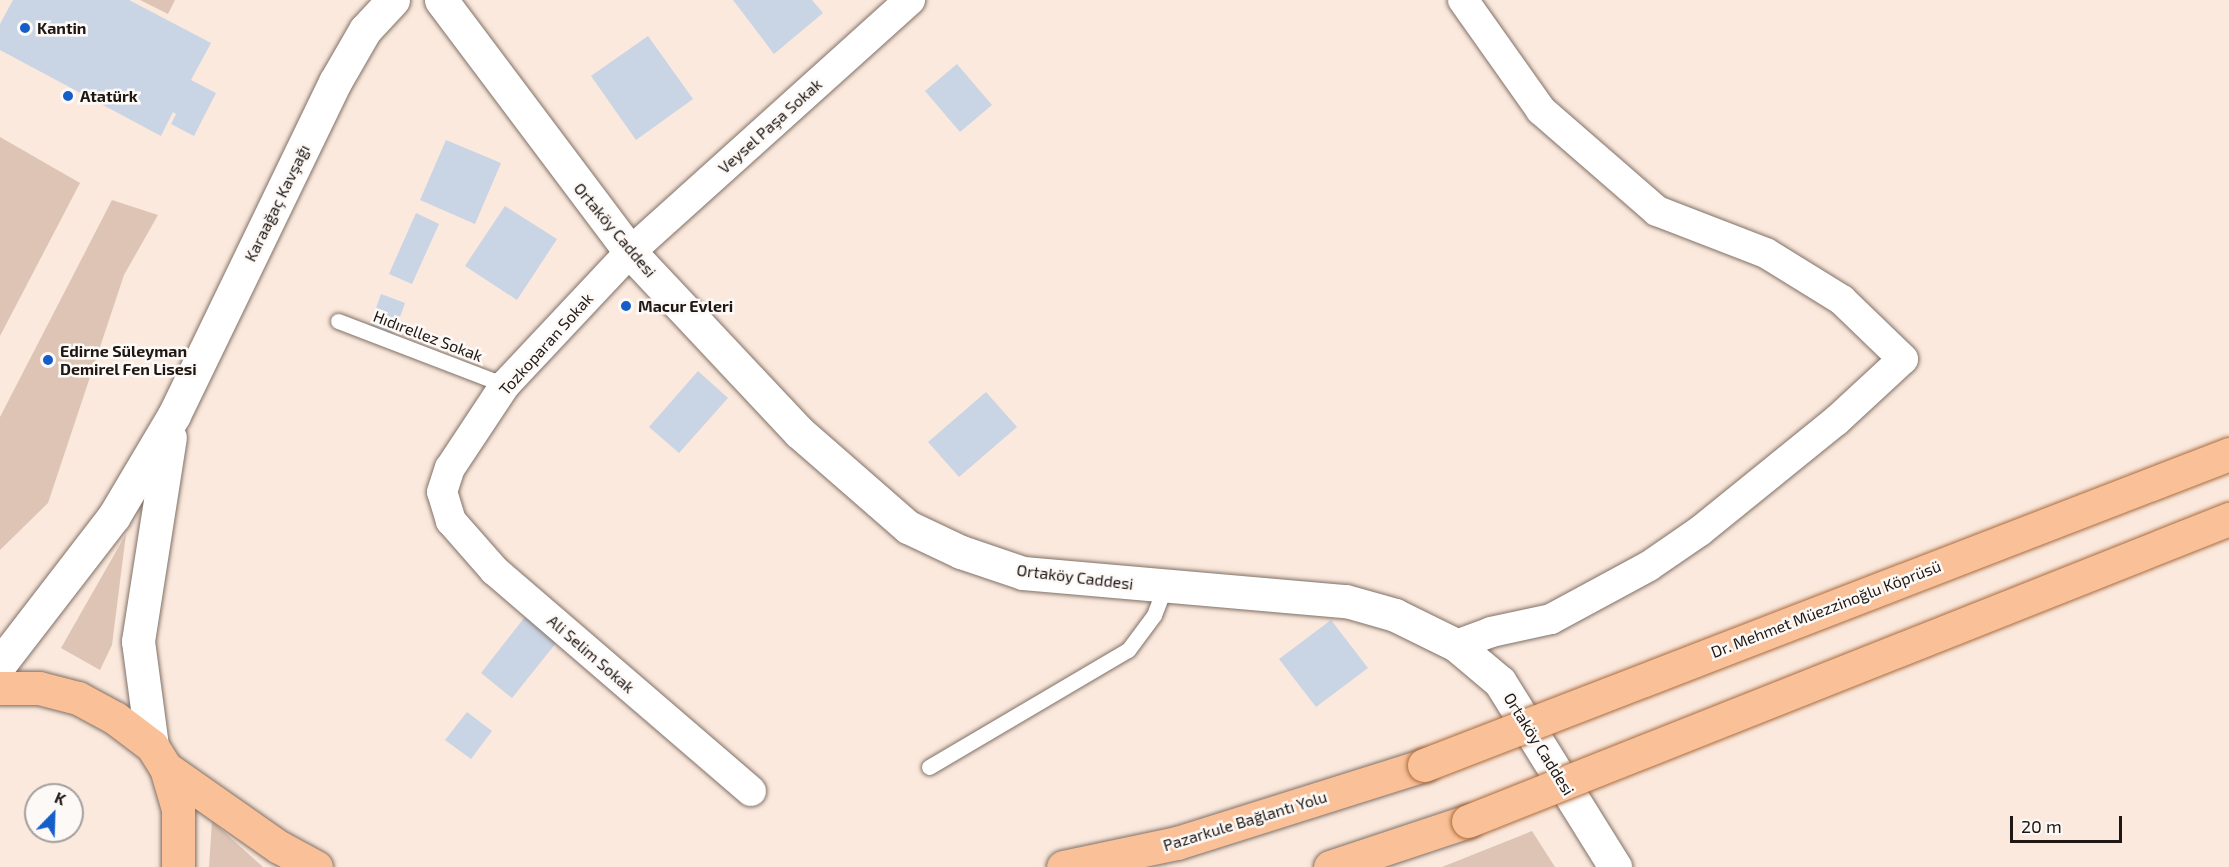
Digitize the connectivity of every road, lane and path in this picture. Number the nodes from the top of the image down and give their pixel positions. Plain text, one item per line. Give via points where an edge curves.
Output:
1 (393, 0) edge
2 (441, 0) edge
3 (910, 0) edge
4 (1463, 0) edge
5 (630, 252) junction
6 (338, 321) dead end
7 (505, 385) junction
8 (174, 414) junction
9 (2229, 454) edge
10 (445, 506) joint
11 (2229, 519) edge
12 (1165, 587) junction
13 (1456, 645) junction
14 (0, 664) edge
15 (0, 688) edge
16 (159, 757) junction
17 (1424, 765) joint
18 (929, 767) dead end
19 (750, 791) dead end
20 (178, 867) edge
21 (316, 867) edge
22 (1063, 867) edge
23 (1330, 867) edge
24 (1615, 867) edge

1 - 8 main road, Karaağaç Kavşağı via 365,30 335,82
2 - 5 main road, Ortaköy Caddesi
3 - 5 street, Veysel Paşa Sokak
4 - 13 street via 1541,110 1657,211 1766,253 1842,300 1903,359 1827,428 1700,531 1649,566 1551,619 1491,632
5 - 7 street, Tozkoparan Sokak
5 - 12 main road, Ortaköy Caddesi via 800,432 908,527 961,552 1023,573
6 - 7 lane, Hıdırellez Sokak
7 - 10 street, Tozkoparan Sokak via 450,468 442,492
8 - 14 main road, Karaağaç Kavşağı via 114,516
8 - 16 main road, Karaağaç Kavşağı via 154,518 138,641
9 - 17 main road, Dr. Mehmet Müezzinoğlu Köprüsü, bridge
10 - 19 street, Ali Selim Sokak via 451,521 495,571
11 - 23 main road, bridge via 1468,821
12 - 13 main road, Ortaköy Caddesi via 1346,601 1395,615
12 - 18 lane via 1154,615 1128,650
13 - 24 main road, Ortaköy Caddesi via 1500,682
15 - 16 main road via 39,688 78,698 115,718
16 - 20 main road via 178,809
16 - 21 main road via 279,847
17 - 22 main road, Pazarkule Bağlantı Yolu via 1177,843

